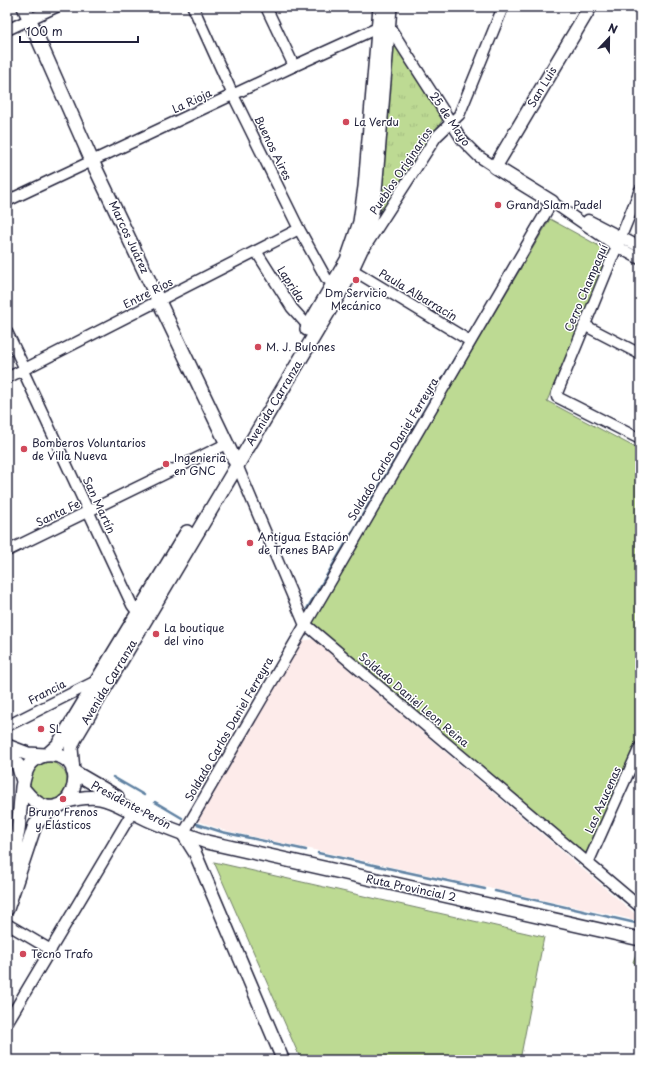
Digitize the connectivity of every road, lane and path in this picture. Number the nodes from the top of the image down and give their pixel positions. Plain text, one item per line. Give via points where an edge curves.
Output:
1 (24, 7) edge
2 (56, 7) edge
3 (193, 7) edge
4 (266, 7) edge
5 (503, 7) edge
6 (590, 7) edge
7 (382, 8) edge
8 (30, 19) junction
9 (382, 26) junction
10 (7, 30) edge
11 (294, 66) junction
12 (233, 95) junction
13 (452, 123) junction
14 (92, 161) junction
15 (495, 167) junction
16 (640, 190) edge
17 (7, 201) edge
18 (552, 202) junction
19 (299, 229) junction
20 (618, 242) junction
21 (640, 247) edge
22 (256, 251) junction
23 (640, 259) edge
24 (355, 265) junction
25 (339, 284) junction
26 (159, 301) junction
27 (584, 325) junction
28 (308, 327) junction
29 (7, 332) edge
30 (470, 341) junction
31 (640, 354) edge
32 (24, 370) junction
33 (7, 378) edge
34 (640, 440) edge
35 (226, 444) junction
36 (235, 460) junction
37 (89, 511) junction
38 (7, 551) edge
39 (141, 618) junction
40 (304, 623) junction
41 (98, 679) junction
42 (7, 726) edge
43 (7, 746) edge
44 (640, 747) edge
45 (7, 754) edge
46 (46, 755) junction
47 (74, 771) junction
48 (23, 785) junction
49 (61, 804) junction
50 (133, 811) junction
51 (183, 834) junction
52 (588, 863) junction
53 (7, 881) edge
54 (640, 907) edge
55 (7, 910) edge
56 (7, 924) edge
57 (640, 939) edge
58 (51, 950) junction
59 (7, 1024) edge
60 (283, 1060) edge

1 - 8 main road, Marcos Juárez
2 - 8 street
3 - 12 street, Buenos Aires
4 - 11 street
5 - 13 street, Pueblos Originarios via 463,108
6 - 15 main road, San Luis
7 - 9 main road, Avenida Carranza
8 - 10 street
8 - 14 main road, Marcos Juárez
9 - 11 street, La Rioja
9 - 13 street, 25 de Mayo
9 - 24 main road, Avenida Carranza via 374,204 364,243
9 - 25 main road, Avenida Carranza via 363,204 354,242
11 - 12 street, La Rioja
12 - 14 street, La Rioja
12 - 19 street, Buenos Aires
13 - 15 street, 25 de Mayo via 463,142
13 - 24 street, Pueblos Originarios via 436,137
14 - 17 street, La Rioja
14 - 26 main road, Marcos Juárez
15 - 18 main road, 25 de Mayo
16 - 20 street, Cerro Champaquí
18 - 20 street
18 - 30 street, Soldado Carlos Daniel Ferreyra
19 - 22 street, Entre Ríos
19 - 25 street, Buenos Aires via 326,278
20 - 21 street
20 - 23 street
20 - 27 street, Cerro Champaquí
22 - 26 street, Entre Ríos
22 - 28 street, Laprida via 292,308
24 - 25 main road, Avenida Carranza
24 - 30 street, Paula Albarracín
25 - 28 main road, Avenida Carranza
25 - 36 main road, Avenida Carranza
26 - 32 street, Entre Ríos
26 - 35 main road, Marcos Juárez
27 - 31 street
27 - 34 street, Cerro Champaquí via 557,390 558,397
28 - 36 main road, Avenida Carranza
29 - 32 street, San Martín
30 - 40 street, Soldado Carlos Daniel Ferreyra
32 - 33 street, Entre Ríos
32 - 37 street, San Martín
35 - 36 main road, Marcos Juárez
35 - 37 street, Santa Fe
36 - 39 main road, Avenida Carranza
36 - 40 street, Soldado Daniel Leon Reina
37 - 38 street, Santa Fe
37 - 39 street, San Martín via 132,605
39 - 41 main road, Avenida Carranza
39 - 47 main road, Avenida Carranza via 74,740
40 - 51 street, Soldado Carlos Daniel Ferreyra
40 - 52 street, Soldado Daniel Leon Reina
41 - 42 street, Francia
41 - 46 main road, Avenida Carranza via 58,745
43 - 46 main road via 28,754
44 - 52 street, Las Azucenas
45 - 48 main road via 18,765
46 - 47 main road via 61,758 70,764
46 - 48 main road via 36,758 28,765
47 - 49 main road via 73,791
47 - 51 main road, Presidente Perón via 88,782
48 - 49 main road via 29,798 37,804 47,807
48 - 53 main road via 18,831
49 - 50 main road, Presidente Perón via 87,797 98,797
49 - 55 main road via 35,825
50 - 51 main road, Presidente Perón
50 - 58 street
51 - 57 main road, Ruta Provincial 2 via 269,857
51 - 60 street via 195,853
52 - 54 street, Soldado Daniel Leon Reina
56 - 58 street
58 - 59 street

